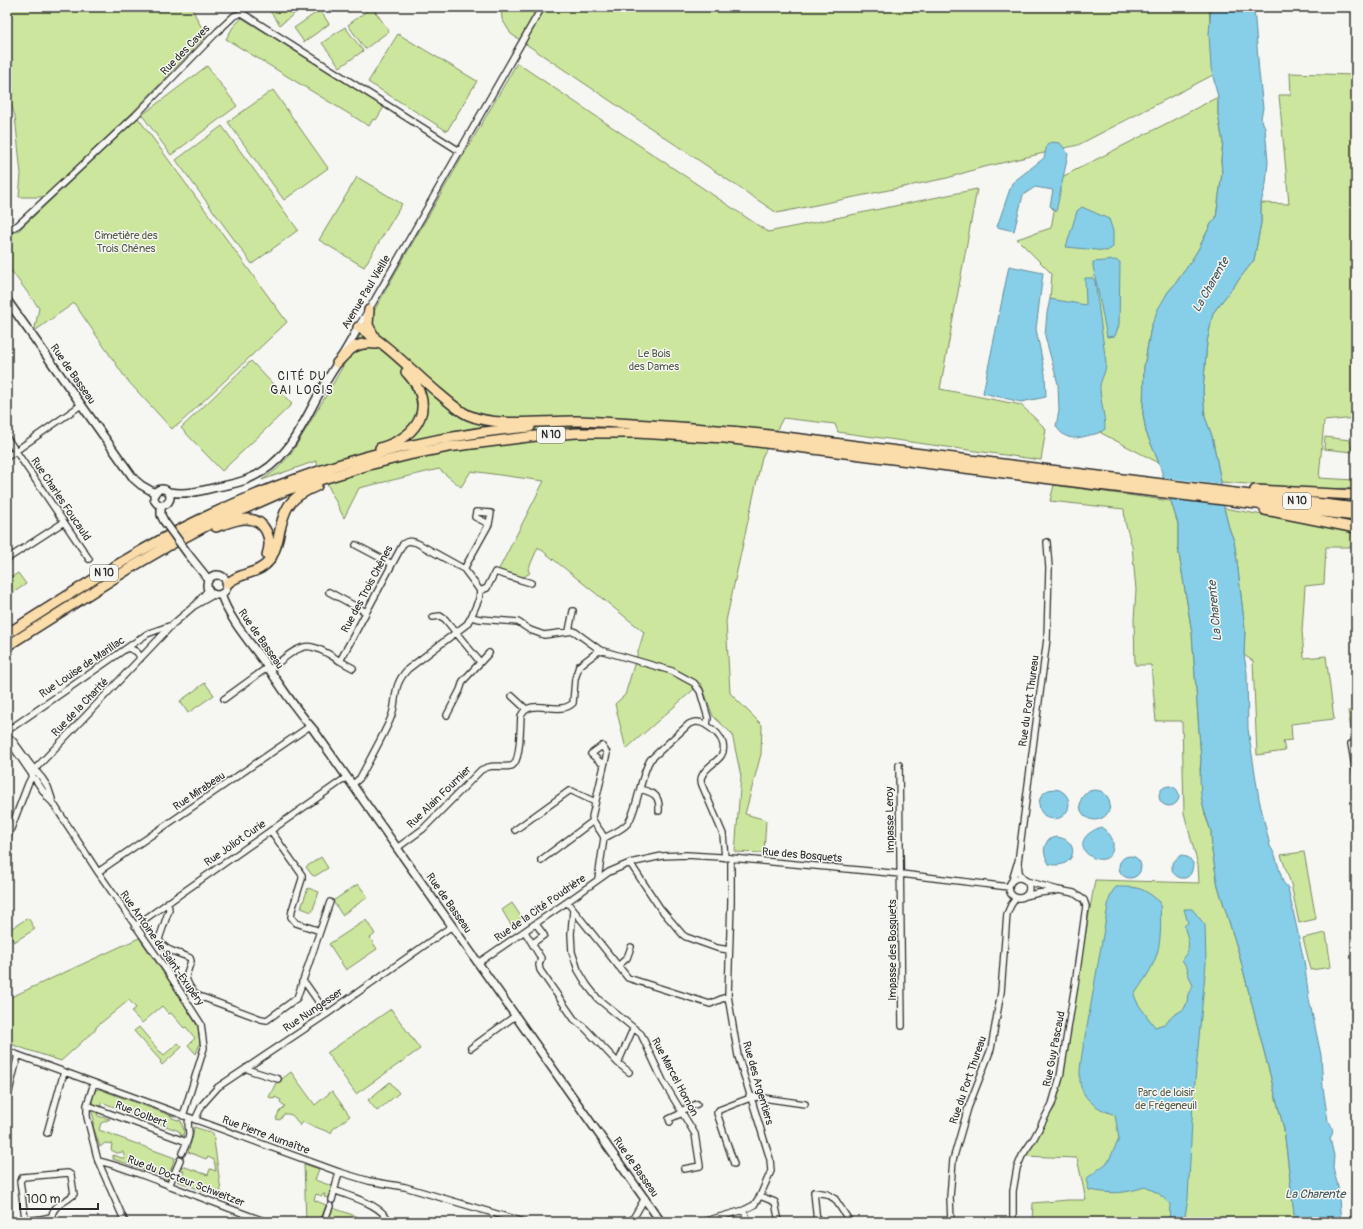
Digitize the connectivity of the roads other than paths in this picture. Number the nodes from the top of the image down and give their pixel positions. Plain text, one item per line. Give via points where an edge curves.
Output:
1 (542, 7) edge
2 (460, 152) junction
3 (7, 231) edge
4 (7, 300) edge
5 (369, 310) junction
6 (356, 329) junction
7 (375, 341) junction
8 (336, 363) junction
9 (81, 405) junction
10 (617, 424) junction
11 (7, 438) edge
12 (507, 439) junction
13 (16, 451) junction
14 (7, 457) edge
15 (318, 472) junction
16 (1139, 487) junction
17 (169, 492) junction
18 (155, 493) junction
19 (180, 494) junction
20 (1356, 495) edge
21 (1240, 497) junction
22 (170, 500) junction
23 (161, 505) junction
24 (1356, 508) edge
25 (1356, 516) edge
26 (64, 522) junction
27 (489, 524) dead end
28 (1356, 528) edge
29 (1047, 542) dead end
30 (356, 545) dead end
31 (7, 559) edge
32 (89, 559) dead end
33 (392, 564) junction
34 (135, 565) junction
35 (464, 569) junction
36 (208, 579) junction
37 (225, 581) junction
38 (531, 583) dead end
39 (480, 591) junction
40 (210, 592) junction
41 (329, 592) dead end
42 (221, 594) junction
43 (573, 611) dead end
44 (366, 612) junction
45 (433, 617) dead end
46 (472, 617) junction
47 (172, 625) junction
48 (569, 631) junction
49 (456, 633) junction
50 (7, 634) edge
51 (7, 646) edge
52 (127, 648) junction
53 (600, 650) junction
54 (489, 653) dead end
55 (140, 659) junction
56 (340, 661) junction
57 (480, 662) junction
58 (269, 668) junction
59 (353, 668) dead end
60 (512, 696) dead end
61 (224, 699) dead end
62 (526, 709) junction
63 (447, 715) dead end
64 (707, 725) junction
65 (310, 726) junction
66 (7, 735) edge
67 (1351, 744) dead end
68 (604, 765) dead end
69 (899, 765) dead end
70 (33, 772) junction
71 (1356, 772) edge
72 (347, 778) junction
73 (352, 785) junction
74 (640, 789) junction
75 (595, 802) junction
76 (659, 811) dead end
77 (593, 821) junction
78 (515, 830) dead end
79 (271, 831) junction
80 (604, 838) junction
81 (7, 839) edge
82 (397, 848) junction
83 (728, 858) junction
84 (541, 860) dead end
85 (630, 862) junction
86 (1018, 862) junction
87 (98, 872) junction
88 (901, 874) junction
89 (598, 880) junction
90 (1025, 880) junction
91 (1011, 884) junction
92 (1058, 890) junction
93 (1025, 896) junction
94 (1016, 898) junction
95 (168, 902) junction
96 (330, 902) dead end
97 (567, 902) junction
98 (573, 910) junction
99 (536, 924) junction
100 (135, 926) junction
101 (452, 926) junction
102 (320, 931) junction
103 (525, 932) junction
104 (532, 943) junction
105 (631, 947) dead end
106 (729, 950) junction
107 (478, 963) junction
108 (618, 966) junction
109 (302, 982) junction
110 (728, 996) junction
111 (326, 1014) junction
112 (515, 1016) junction
113 (902, 1026) dead end
114 (633, 1029) junction
115 (471, 1048) dead end
116 (7, 1051) edge
117 (18, 1055) junction
118 (618, 1063) junction
119 (246, 1068) junction
120 (64, 1072) junction
121 (628, 1072) dead end
122 (278, 1079) dead end
123 (94, 1083) junction
124 (750, 1097) junction
125 (7, 1100) edge
126 (87, 1104) junction
127 (697, 1104) dead end
128 (805, 1104) dead end
129 (681, 1111) junction
130 (186, 1117) junction
131 (195, 1120) junction
132 (670, 1122) dead end
133 (48, 1133) dead end
134 (187, 1142) junction
135 (182, 1153) dead end
136 (180, 1160) dead end
137 (98, 1161) junction
138 (734, 1164) dead end
139 (684, 1169) dead end
140 (339, 1172) junction
141 (169, 1186) junction
142 (334, 1190) junction
143 (760, 1196) junction
144 (645, 1198) junction
145 (332, 1200) dead end
146 (330, 1206) dead end
147 (744, 1210) junction
148 (51, 1219) edge
149 (125, 1222) edge
150 (267, 1222) edge
151 (324, 1222) edge
152 (390, 1222) edge
153 (524, 1222) edge
154 (631, 1222) edge
155 (661, 1222) edge
156 (702, 1222) edge
157 (748, 1222) edge
158 (779, 1222) edge
159 (817, 1222) edge
160 (850, 1222) edge
161 (951, 1222) edge
162 (1013, 1222) edge

1 - 2 street, Avenue Paul Vieille
2 - 3 street, Rue des Caves via 240,13 218,31 135,116 36,209
2 - 5 street, Avenue Paul Vieille
4 - 9 street, Rue de Basseau
5 - 6 street, Avenue Paul Vieille
5 - 7 highway via 368,325
6 - 7 highway
6 - 8 street, Avenue Paul Vieille
7 - 8 highway via 357,345
7 - 10 highway via 457,409 469,416 496,422 579,421
7 - 15 highway via 417,385 422,397 418,423 393,444
8 - 19 street, Avenue Paul Vieille via 288,449 277,461 250,479
9 - 13 street
9 - 18 street, Rue de Basseau via 134,479
10 - 15 highway, N 10 via 534,427 432,441 370,455
10 - 16 highway, N 10 via 761,434
11 - 13 street, Rue Charles Foucauld
12 - 16 highway, N 10 via 577,433 711,437 1098,485
12 - 34 highway, N 10 via 413,454 287,490 208,525
12 - 37 highway via 371,469 303,492 287,507 274,552 266,564 256,572
13 - 14 street
13 - 26 street, Rue Charles Foucauld
15 - 50 highway, N 10 via 256,494 184,528 117,565
16 - 21 highway, N 10
16 - 21 highway, N 10 via 1223,492
17 - 18 street via 161,489
17 - 19 street, Avenue Paul Vieille
17 - 22 street
18 - 23 street via 155,500
19 - 22 street, Avenue Paul Vieille
20 - 21 highway
21 - 24 highway, N 10
21 - 25 highway, N 10
21 - 28 highway
22 - 23 street
23 - 36 street, bridge via 164,521
26 - 31 street
26 - 32 street, Rue Charles Foucauld
27 - 35 street
29 - 86 street, Rue du Port Thureau via 1047,639
30 - 33 street
33 - 35 street, Rue des Trois Chênes via 403,544 410,540
33 - 44 street, Rue des Trois Chênes
34 - 37 highway via 207,530 238,520 253,520 262,525 269,537 267,556 253,568
34 - 51 highway, N 10
35 - 39 street, Rue des Trois Chênes
36 - 37 street via 215,575
36 - 40 street
37 - 42 street via 226,590
38 - 39 street via 495,572 487,588
39 - 46 street via 480,599
40 - 42 street
40 - 47 street, Rue de la Charité
41 - 44 street
42 - 58 street, Rue de Basseau via 231,616
43 - 48 street
44 - 56 street, Rue des Trois Chênes
45 - 49 street via 440,616 445,619
46 - 48 street via 518,622 538,634 549,635
46 - 49 street
47 - 52 street, Rue Louise de Marillac via 152,632
47 - 55 street, Rue de la Charité
48 - 53 street via 578,633
49 - 57 street
49 - 73 street via 402,675 397,684 390,719 360,778
52 - 55 street via 138,652
52 - 66 street, Rue Louise de Marillac
53 - 62 street via 579,666 574,679 573,703 569,707
53 - 64 street via 672,671 694,683 700,691 708,718
54 - 57 street
55 - 70 street, Rue de la Charité
56 - 58 street via 307,646 301,647
56 - 59 street
57 - 63 street via 463,681
58 - 61 street
58 - 65 street, Rue de Basseau
60 - 62 street
62 - 82 street, Rue Alain Fournier via 521,716 518,758 514,764 495,765 481,770 423,829
64 - 74 street via 694,721 689,724 650,760
64 - 83 street, Rue des Argentiers via 719,736 724,753 704,773 701,780 723,834
65 - 72 street, Rue de Basseau
65 - 87 street, Rue Mirabeau
66 - 70 street, Rue Antoine de Saint-Exupéry
67 - 71 street
68 - 75 street
69 - 88 street, Impasse Leroy
70 - 81 street, Rue de la Charité
70 - 87 street, Rue Antoine de Saint-Exupéry
72 - 73 street, Rue de Basseau
72 - 79 street, Rue Joliot Curie
73 - 82 street, Rue de Basseau
74 - 76 street via 656,795
74 - 80 street via 628,823
75 - 77 street
75 - 78 street via 569,791
77 - 80 street
77 - 84 street
79 - 95 street, Rue Joliot Curie
79 - 102 street via 302,875 291,917 296,923
80 - 89 street, Rue de la Cité Poudrière
82 - 101 street, Rue de Basseau
83 - 85 street, Rue des Bosquets via 686,855
83 - 88 street, Rue des Bosquets
83 - 106 street, Rue des Argentiers
85 - 89 street, Rue des Bosquets
85 - 106 street via 660,908 683,935
86 - 90 street, Rue du Port Thureau via 1019,872
86 - 91 street, Rue du Port Thureau
87 - 100 street, Rue Antoine de Saint-Exupéry
88 - 91 street, Rue des Bosquets
88 - 113 street, Impasse des Bosquets
89 - 97 street, Rue de la Cité Poudrière
90 - 91 street via 1018,878
90 - 92 street, Rue Guy Pascaud
90 - 93 street via 1029,888
91 - 94 street via 1012,895
92 - 93 street, Rue Guy Pascaud
92 - 162 street, Rue Guy Pascaud via 1081,897 1086,912 1060,1077 1052,1104 1017,1168 1013,1191
93 - 94 street
94 - 161 street, Rue du Port Thureau via 1007,914 1001,992 991,1048 968,1108 953,1160
95 - 100 street, Rue Joliot Curie
95 - 109 street via 169,910 158,939 167,949 190,958 186,981 199,996 267,1020 297,998
96 - 102 street
97 - 98 street
97 - 99 street, Rue de la Cité Poudrière
98 - 108 street
98 - 114 street, Rue Marcel Homon via 572,952 578,970 598,998
99 - 103 street, Rue de la Cité Poudrière
99 - 104 street via 544,936
100 - 130 street, Rue Antoine de Saint-Exupéry via 193,1009 202,1027 204,1048
101 - 107 street, Rue de Basseau
101 - 111 street, Rue Nungesser
102 - 109 street
103 - 104 street
103 - 107 street, Rue de la Cité Poudrière
104 - 118 street via 542,958 540,970 574,1019
105 - 108 street via 627,958
106 - 110 street, Rue des Argentiers
107 - 112 street, Rue de Basseau
108 - 110 street via 628,978 710,1004
109 - 111 street
110 - 124 street, Rue des Argentiers via 738,1056
111 - 119 street, Rue Nungesser
112 - 115 street
112 - 144 street, Rue de Basseau
114 - 118 street
114 - 129 street, Rue Marcel Homon via 641,1034 663,1081
116 - 117 street, Rue Pierre Aumaître
117 - 120 street, Rue Pierre Aumaître
117 - 125 street
118 - 121 street
119 - 122 street
119 - 131 street, Rue Nungesser via 212,1092
120 - 123 street, Rue Pierre Aumaître
120 - 133 street
123 - 126 street
123 - 130 street, Rue Pierre Aumaître
124 - 128 street
124 - 138 street via 719,1110 717,1114
124 - 143 street, Rue des Argentiers via 770,1159 771,1171
126 - 134 street, Rue Colbert
126 - 137 street
127 - 129 street
129 - 132 street via 669,1119
129 - 139 street, Rue Marcel Homon via 695,1134 700,1166
130 - 131 street, Rue Pierre Aumaître
130 - 134 street, Rue Antoine de Saint-Exupéry via 189,1134
131 - 140 street, Rue Pierre Aumaître
134 - 135 street
136 - 141 street
137 - 141 street, Rue du Docteur Schweitzer
137 - 149 street
140 - 142 street
140 - 153 street, Rue Pierre Aumaître via 369,1181 404,1187
141 - 150 street, Rue du Docteur Schweitzer
142 - 145 street
142 - 152 street via 371,1205
143 - 147 street, Rue des Argentiers via 754,1204
143 - 158 street via 775,1202
144 - 154 street
144 - 155 street, Rue de Basseau
146 - 151 street
147 - 156 street, Rue des Argentiers
147 - 157 street
148 - 148 street via 57,1206 74,1194 71,1175 68,1173 23,1177 20,1181 25,1218
159 - 160 street via 814,1192 828,1194 835,1199

